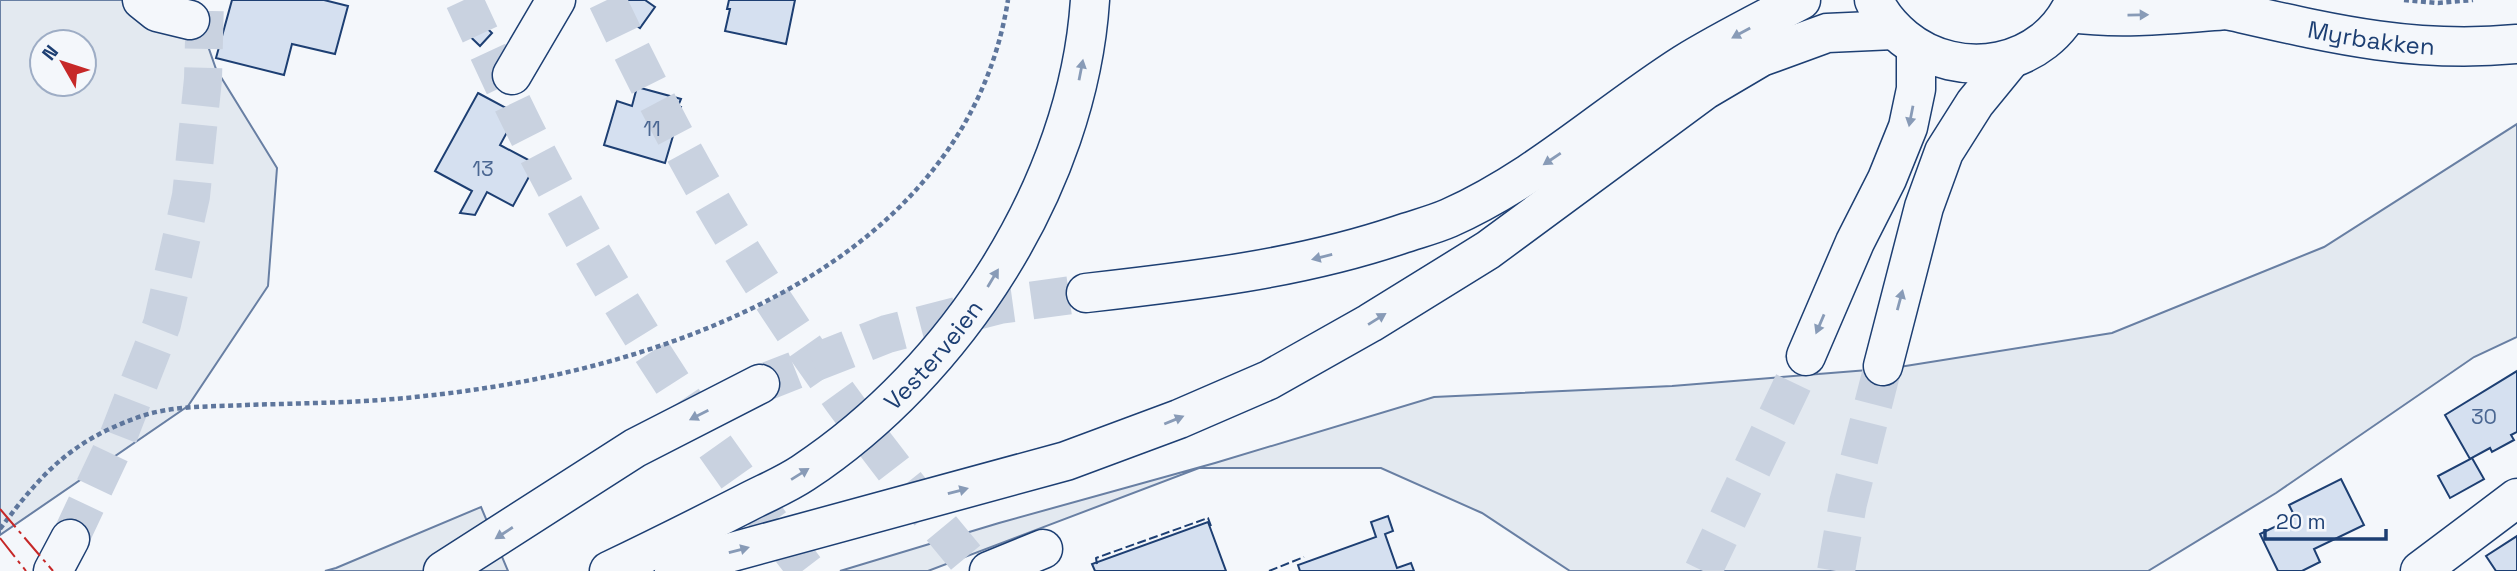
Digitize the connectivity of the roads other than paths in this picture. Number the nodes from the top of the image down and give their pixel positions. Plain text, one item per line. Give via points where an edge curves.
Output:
1 (142, 0) edge
2 (556, 0) edge
3 (1090, 0) edge
4 (1801, 0) edge
5 (2219, 5) edge
6 (2073, 7) edge
7 (190, 20) dead end
8 (1895, 26) edge
9 (2517, 44) edge
10 (2011, 58) junction
11 (512, 75) dead end
12 (1086, 293) tunnel mouth
13 (1806, 356) tunnel mouth
14 (1883, 366) tunnel mouth
15 (760, 384) tunnel mouth
16 (2517, 498) edge
17 (1043, 549) dead end
18 (443, 571) edge
19 (608, 571) edge
20 (674, 571) edge
21 (989, 571) edge
22 (2420, 571) edge

1 - 7 main road via 157,12
2 - 11 main road
19 -> 3 main road, Vesterveien via 802,474 881,412 931,362 981,298 1050,169 1075,101
4 -> 12 main road via 1685,64 1510,188 1448,219 1367,246 1281,267
6 -> 5 main road, Myrbakken via 2095,16 2168,15
5 - 9 main road, Myrbakken via 2343,35 2423,47
6 - 10 main road via 2045,41
8 - 10 main road via 1938,58 1963,64
8 -> 13 main road via 1916,89 1908,127
20 -> 8 main road via 1066,461 1269,380 1488,250 1705,90 1761,57 1828,33
14 -> 10 main road via 1924,207 1944,152
15 -> 18 main road via 635,448
16 - 22 main road
17 - 21 main road

